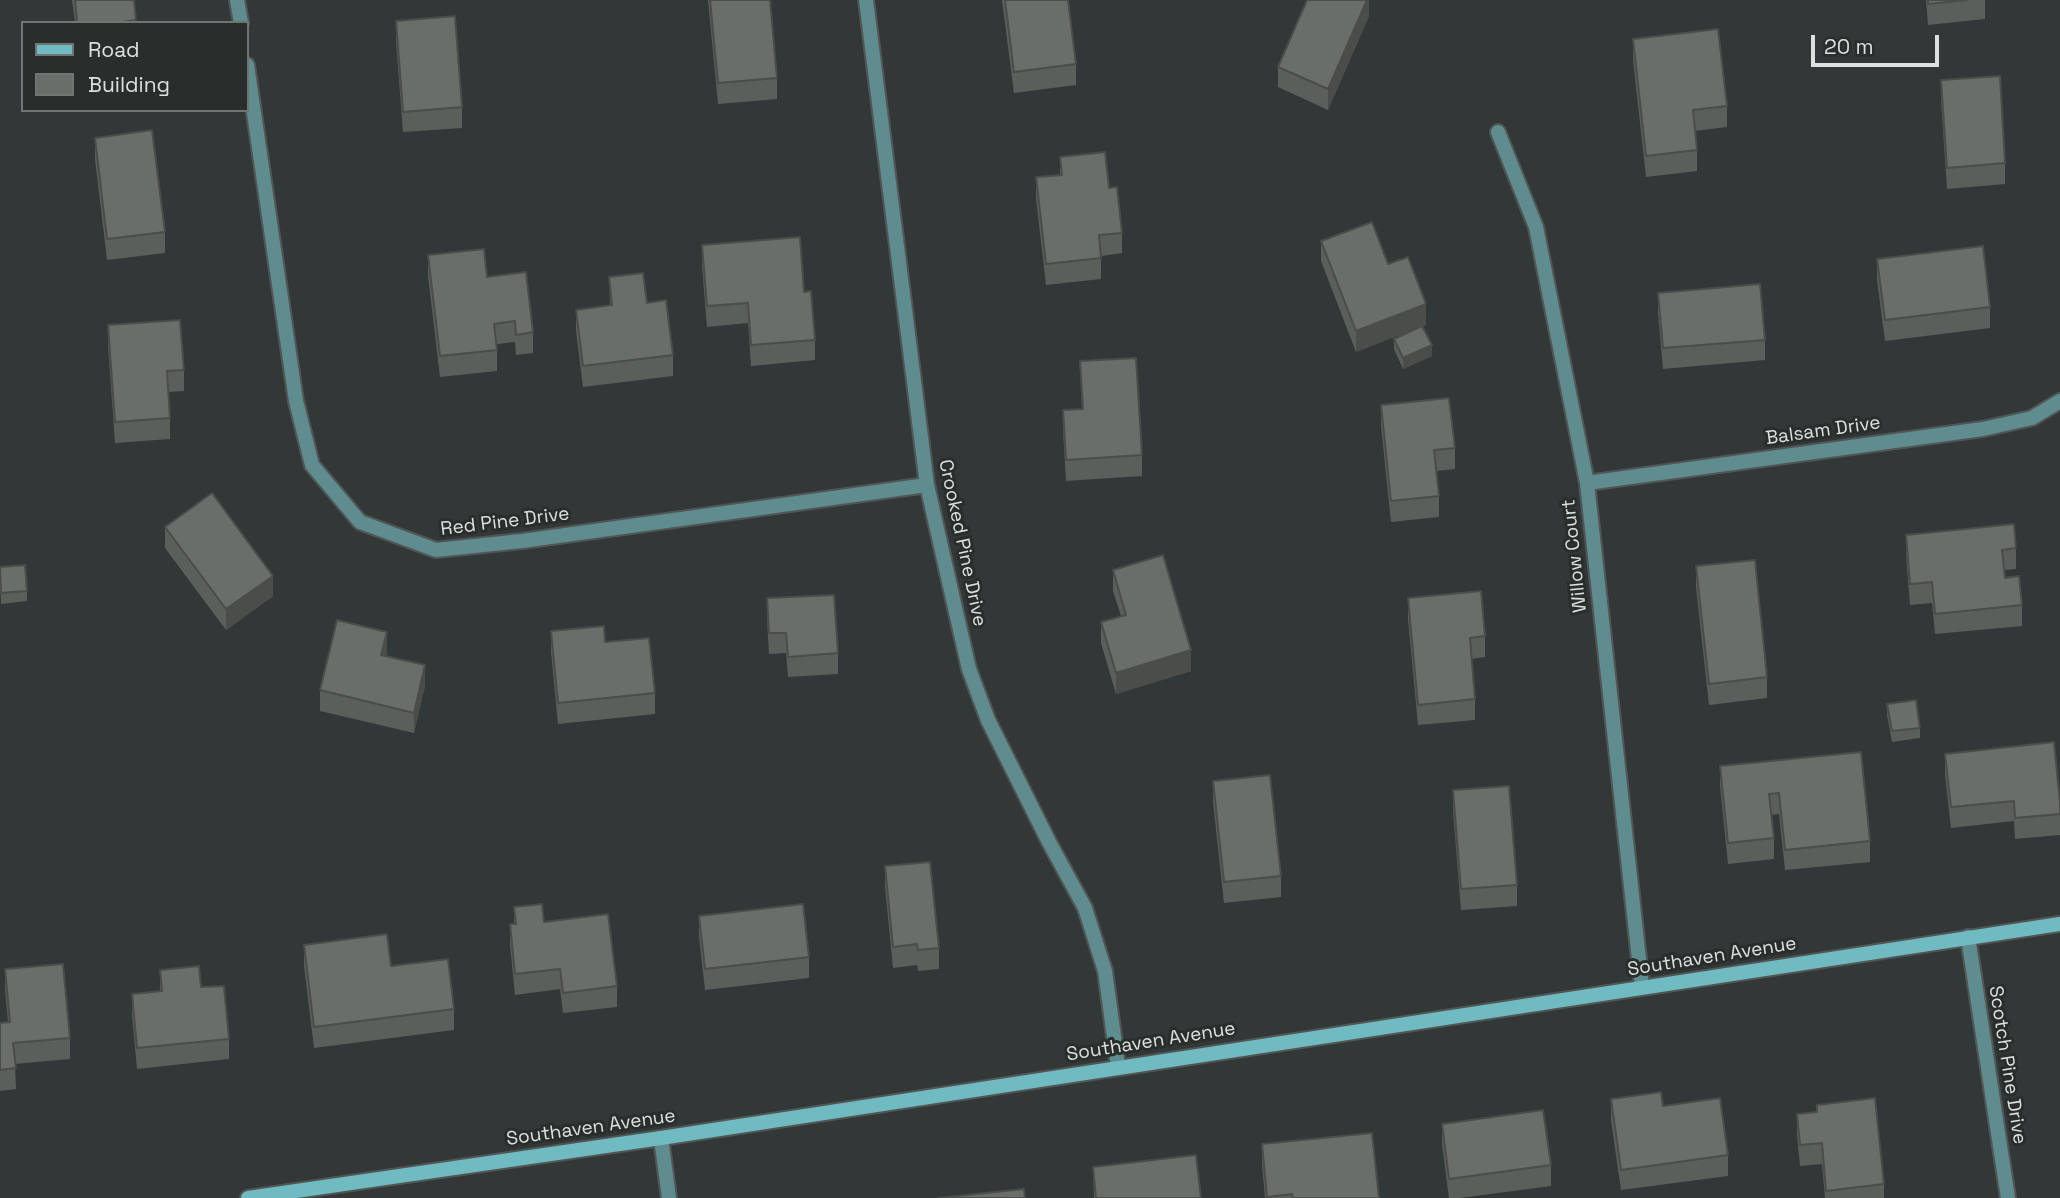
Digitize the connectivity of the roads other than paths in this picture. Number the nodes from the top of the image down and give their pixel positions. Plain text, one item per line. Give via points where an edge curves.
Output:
1 (237, 0) edge
2 (866, 0) edge
3 (241, 21) edge
4 (248, 72) edge
5 (1498, 132) dead end
6 (2060, 401) edge
7 (1587, 483) junction
8 (927, 485) junction
9 (2060, 924) edge
10 (1968, 937) junction
11 (1642, 987) junction
12 (1118, 1066) junction
13 (661, 1138) junction
14 (248, 1198) edge
15 (669, 1198) edge
16 (2008, 1198) edge

1 - 3 street
2 - 8 street, Crooked Pine Drive
4 - 8 street, Red Pine Drive via 296,401 312,465 360,522 436,550
5 - 7 street, Willow Court via 1535,227
6 - 7 street, Balsam Drive via 2032,418 1983,429
7 - 11 street, Willow Court
8 - 12 street, Crooked Pine Drive via 969,669 988,720 1085,908 1105,971
9 - 10 street, Southaven Avenue
10 - 11 street, Southaven Avenue
10 - 16 street, Scotch Pine Drive
11 - 12 street, Southaven Avenue
12 - 13 street, Southaven Avenue
13 - 14 street, Southaven Avenue
13 - 15 street

